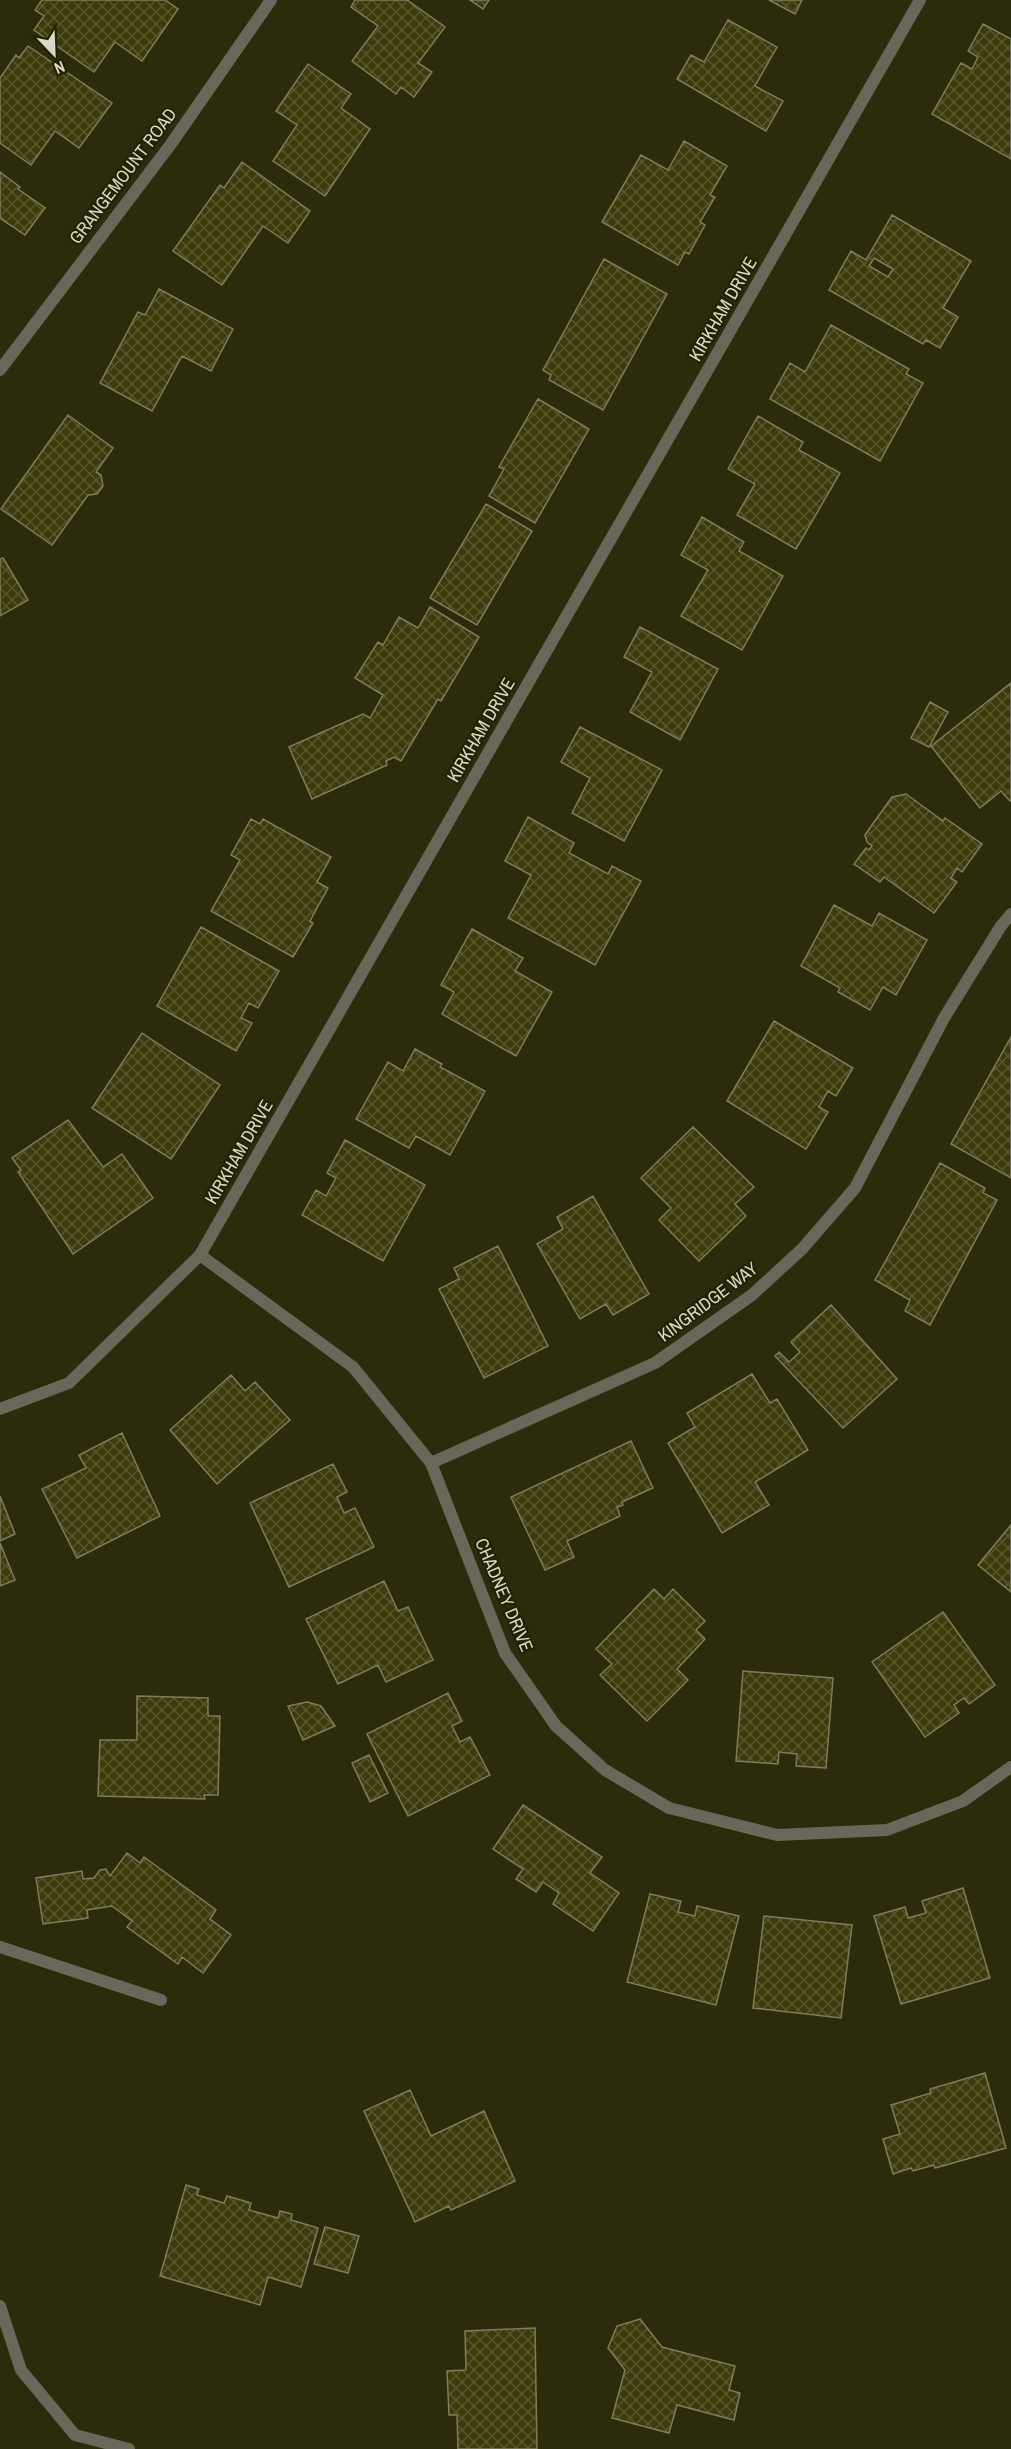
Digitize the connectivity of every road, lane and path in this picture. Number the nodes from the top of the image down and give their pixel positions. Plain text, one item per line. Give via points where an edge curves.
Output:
1 (271, 0) edge
2 (920, 0) edge
3 (0, 370) edge
4 (1011, 914) edge
5 (200, 1255) junction
6 (0, 1409) edge
7 (431, 1463) junction
8 (1011, 1767) edge
9 (0, 1947) edge
10 (161, 2000) dead end
11 (0, 2306) edge
12 (129, 2449) edge

1 - 3 street, GRANGEMOUNT ROAD via 171,144
2 - 5 street, KIRKHAM DRIVE
4 - 7 street, KINGRIDGE WAY via 944,1018 855,1188 802,1249 752,1295 655,1363
5 - 6 street, KIRKHAM DRIVE via 69,1383
5 - 7 street, CHADNEY DRIVE via 353,1367
7 - 8 street, CHADNEY DRIVE via 505,1653 556,1726 604,1770 669,1808 777,1835 887,1830 963,1801
9 - 10 street
11 - 12 street via 21,2370 75,2435

